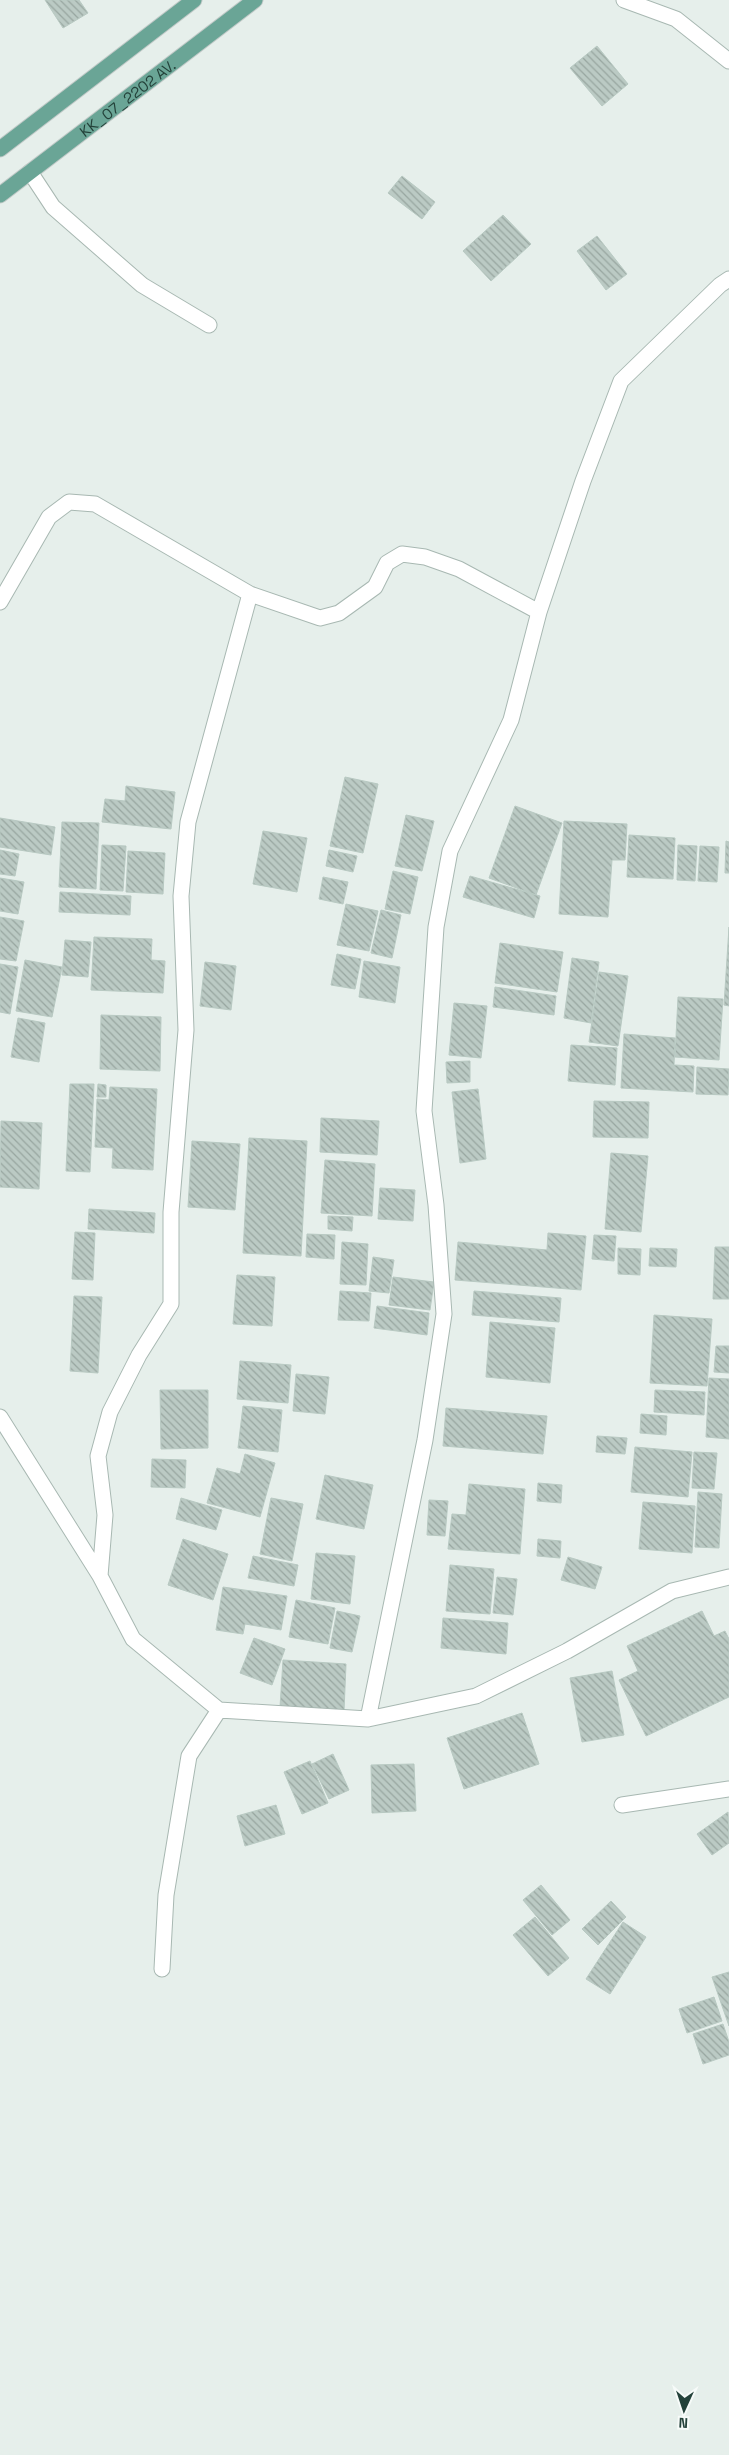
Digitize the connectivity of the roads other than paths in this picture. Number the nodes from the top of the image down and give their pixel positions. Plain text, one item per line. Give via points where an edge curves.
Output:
1 (194, 0) edge
2 (254, 0) edge
3 (624, 0) edge
4 (729, 61) edge
5 (0, 149) edge
6 (30, 172) junction
7 (0, 195) edge
8 (729, 279) edge
9 (209, 325) dead end
10 (250, 594) junction
11 (0, 602) edge
12 (539, 612) junction
13 (0, 1417) edge
14 (100, 1576) junction
15 (729, 1577) edge
16 (219, 1710) junction
17 (368, 1719) junction
18 (729, 1789) edge
19 (622, 1805) dead end
20 (162, 1969) dead end

1 - 5 main road
2 - 6 main road, KK_07_2202 AV.
3 - 4 street via 676,19
6 - 7 main road, KK_07_2202 AV.
6 - 9 street via 53,206 142,285
8 - 12 street via 621,381 583,480
10 - 11 street via 95,504 69,502 49,517
10 - 12 street via 320,618 339,614 375,587 387,563 402,554 425,557 460,569
10 - 14 street via 188,822 182,896 186,1030 171,1212 171,1304 139,1355 110,1412 98,1456 106,1514
12 - 17 street via 511,720 450,851 436,928 424,1111 436,1205 444,1314 425,1440
13 - 14 street
14 - 16 street via 132,1639
15 - 17 street via 672,1591 567,1651 476,1696
16 - 17 street
16 - 20 street via 189,1756 166,1895
18 - 19 street

